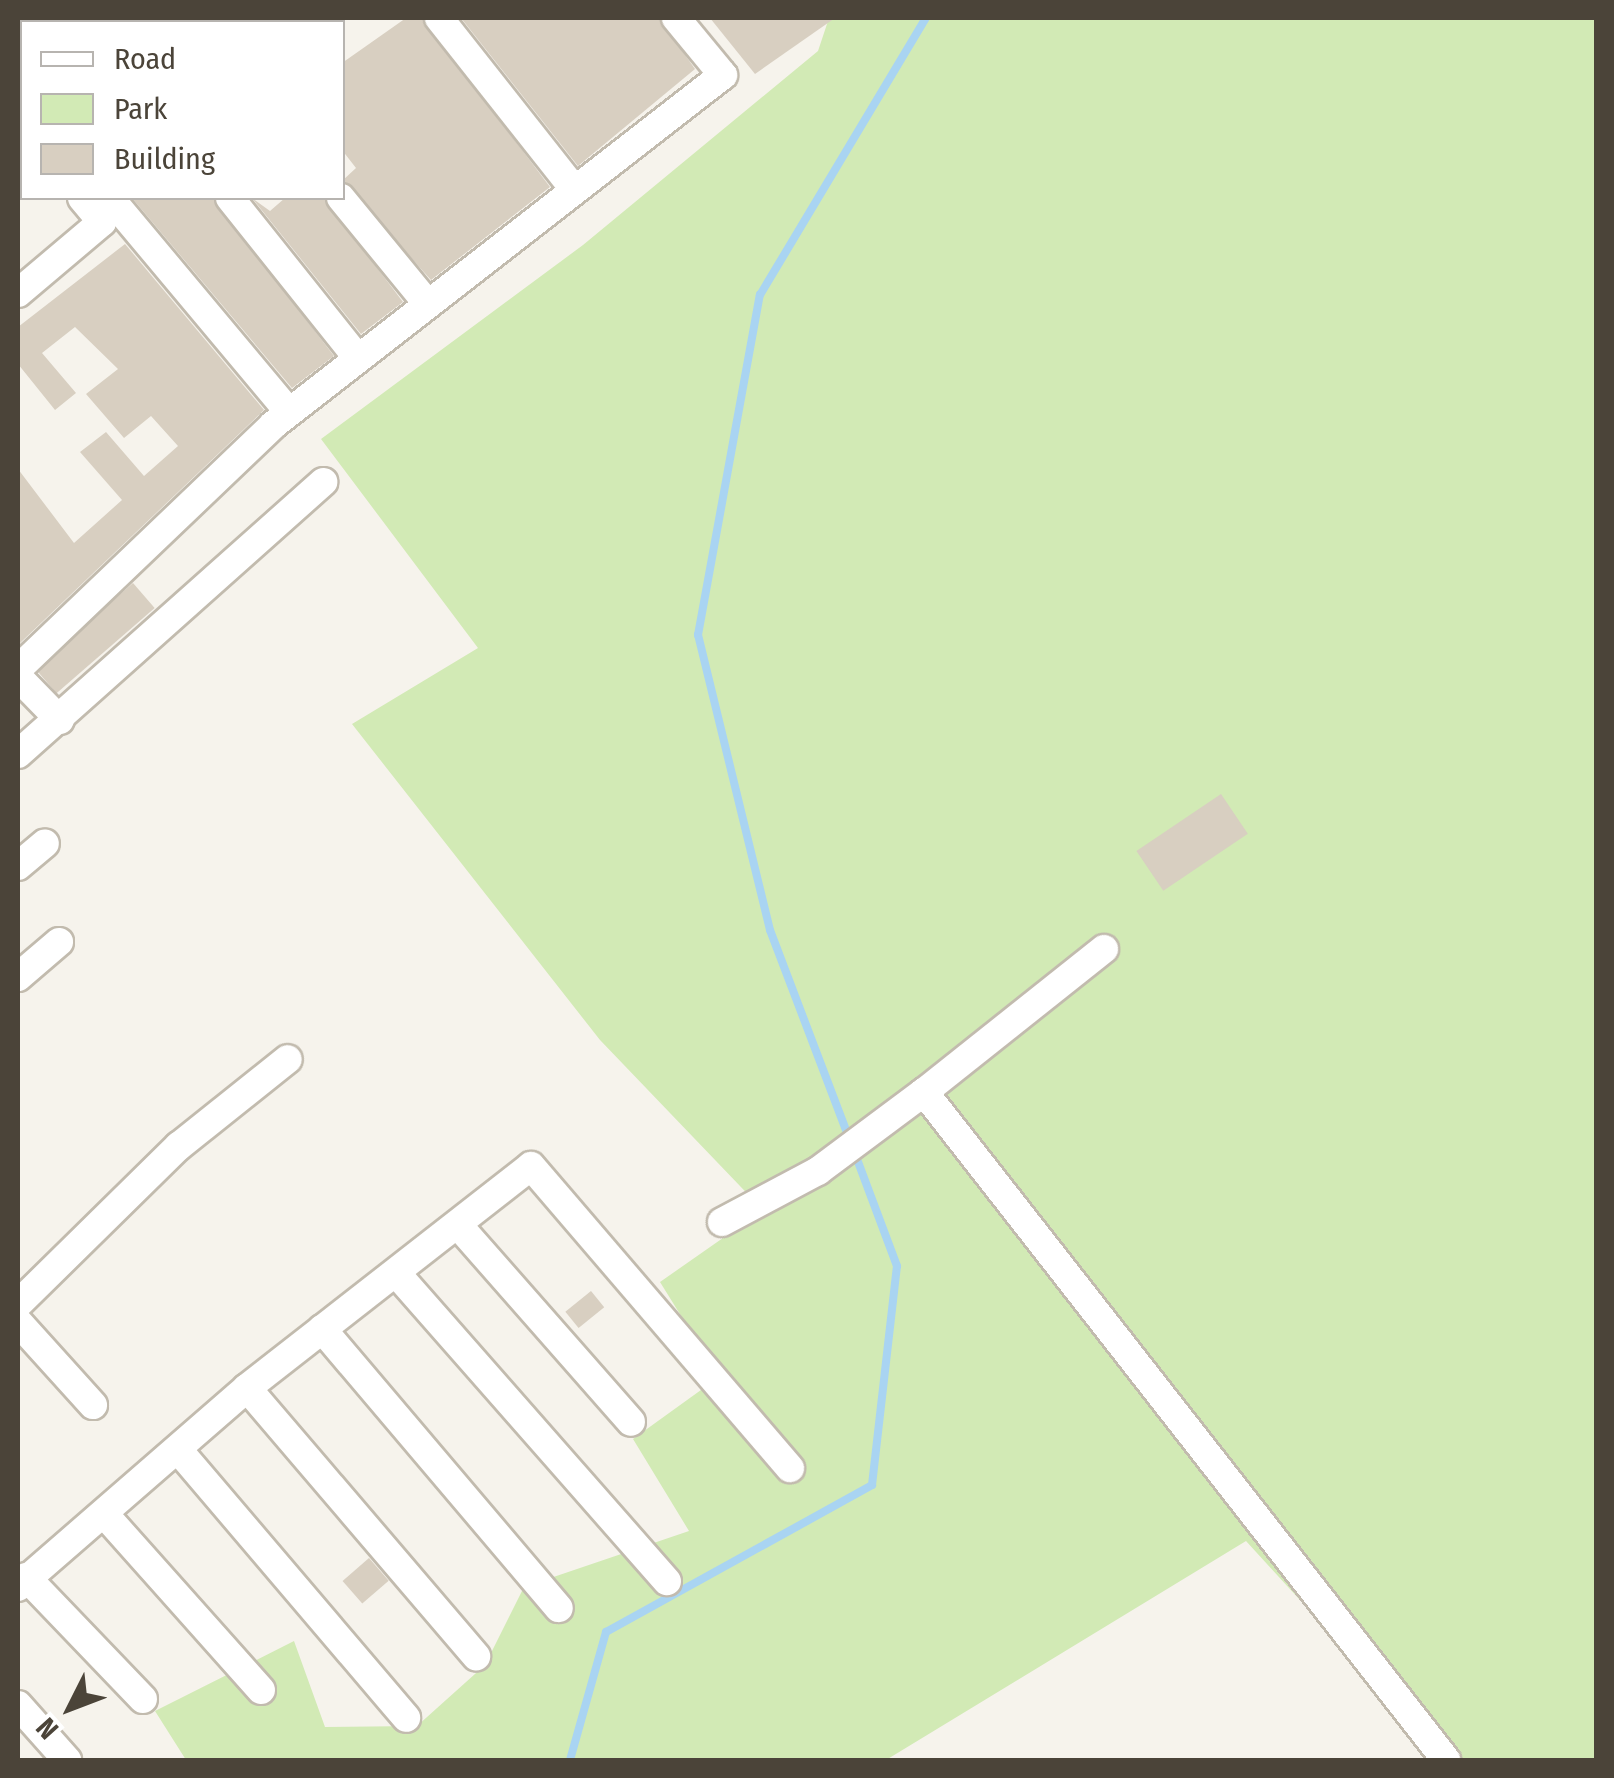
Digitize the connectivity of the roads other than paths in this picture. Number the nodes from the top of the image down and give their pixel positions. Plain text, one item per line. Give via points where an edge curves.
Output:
1 (439, 18) edge
2 (676, 18) edge
3 (574, 189) junction
4 (84, 200) edge
5 (112, 200) edge
6 (232, 200) edge
7 (342, 200) edge
8 (18, 293) edge
9 (426, 302) junction
10 (358, 357) junction
11 (289, 412) junction
12 (323, 482) dead end
13 (18, 669) edge
14 (18, 677) edge
15 (60, 720) junction
16 (18, 754) edge
17 (45, 843) dead end
18 (18, 866) edge
19 (59, 942) dead end
20 (1104, 949) dead end
21 (18, 977) edge
22 (288, 1059) dead end
23 (924, 1092) junction
24 (722, 1222) dead end
25 (458, 1225) junction
26 (397, 1274) junction
27 (18, 1304) edge
28 (18, 1322) edge
29 (322, 1329) junction
30 (248, 1388) junction
31 (92, 1405) dead end
32 (631, 1422) dead end
33 (180, 1452) junction
34 (790, 1468) dead end
35 (106, 1516) junction
36 (667, 1581) dead end
37 (22, 1582) edge
38 (559, 1608) dead end
39 (476, 1656) dead end
40 (261, 1690) dead end
41 (143, 1699) dead end
42 (18, 1704) edge
43 (406, 1718) dead end
44 (67, 1760) edge
45 (1446, 1760) edge

1 - 3 street
2 - 3 street via 724,75
3 - 9 street
4 - 8 street via 102,222
5 - 11 street
6 - 10 street
7 - 9 street
9 - 10 street
10 - 11 street
11 - 13 street
12 - 15 street
14 - 15 street
15 - 16 street
17 - 18 street
19 - 21 street
20 - 23 street
22 - 27 street via 179,1146
23 - 24 street via 818,1171
23 - 45 street
25 - 26 street
25 - 32 street
25 - 34 street via 531,1166
26 - 29 street
26 - 36 street
28 - 31 street
29 - 30 street
29 - 38 street
30 - 33 street
30 - 39 street
33 - 35 street
33 - 43 street
35 - 37 street
35 - 40 street
37 - 41 street
42 - 44 street

